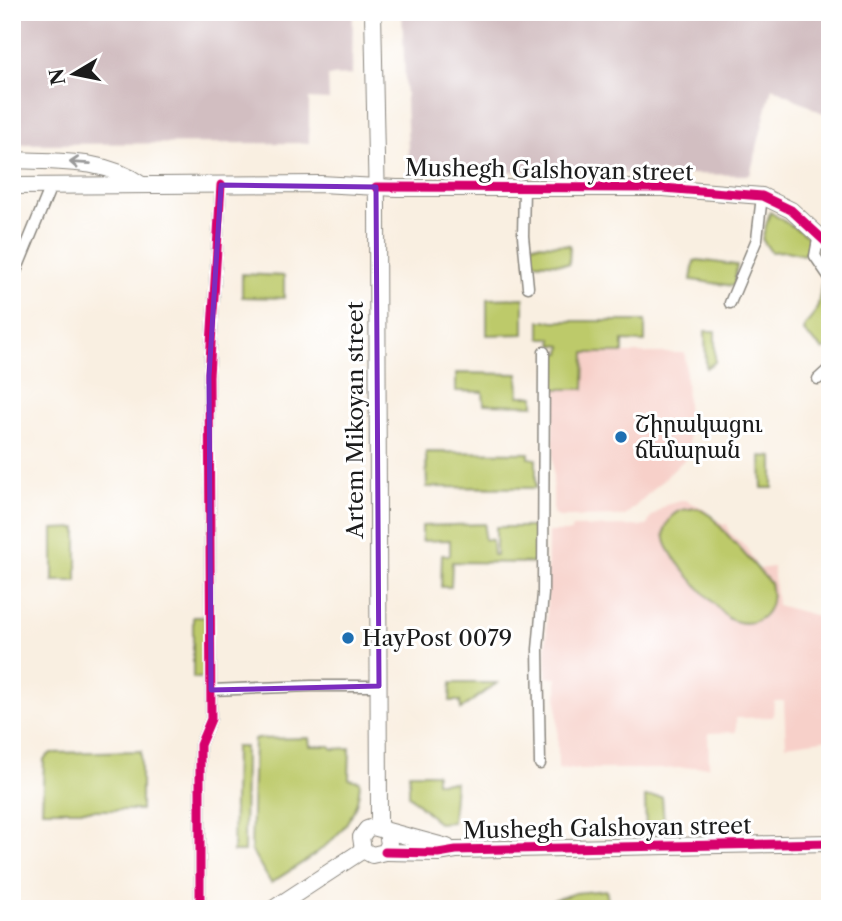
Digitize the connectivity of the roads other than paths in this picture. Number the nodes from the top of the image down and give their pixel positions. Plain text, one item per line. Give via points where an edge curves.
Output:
1 (373, 12) edge
2 (12, 160) edge
3 (221, 185) junction
4 (51, 186) junction
5 (142, 186) junction
6 (16, 187) edge
7 (376, 187) junction
8 (524, 188) junction
9 (762, 196) junction
10 (824, 240) edge
11 (830, 278) edge
12 (12, 281) edge
13 (528, 287) dead end
14 (730, 303) dead end
15 (544, 352) dead end
16 (830, 368) edge
17 (818, 379) dead end
18 (379, 686) junction
19 (211, 690) junction
20 (540, 764) dead end
21 (383, 830) junction
22 (830, 843) edge
23 (363, 850) junction
24 (456, 850) junction
25 (384, 852) junction
26 (200, 909) edge
27 (273, 909) edge

1 - 7 main road, Artem Mikoyan street
5 -> 2 main road via 125,174 94,164
3 - 5 main road, Mushegh Galshoyan street
3 - 7 main road, Mushegh Galshoyan street
3 - 19 street via 209,376
4 - 5 main road, Mushegh Galshoyan street
4 - 6 main road, Mushegh Galshoyan street
4 - 12 street
7 - 8 main road, Mushegh Galshoyan street
7 - 18 main road, Artem Mikoyan street
8 - 9 main road, Mushegh Galshoyan street via 663,188
8 - 13 street
9 - 10 main road, Mushegh Galshoyan street via 791,210
9 - 14 street via 757,239
10 - 11 street via 815,256
15 - 20 street
16 - 17 street
18 - 19 street
18 - 21 main road, Artem Mikoyan street
19 - 26 street via 211,719 200,745
21 - 23 main road via 363,832
21 - 24 main road, Mushegh Galshoyan street
21 - 25 main road via 389,844
22 - 24 main road, Mushegh Galshoyan street
23 - 25 main road via 372,855
23 - 27 main road
24 - 25 main road, Mushegh Galshoyan street

